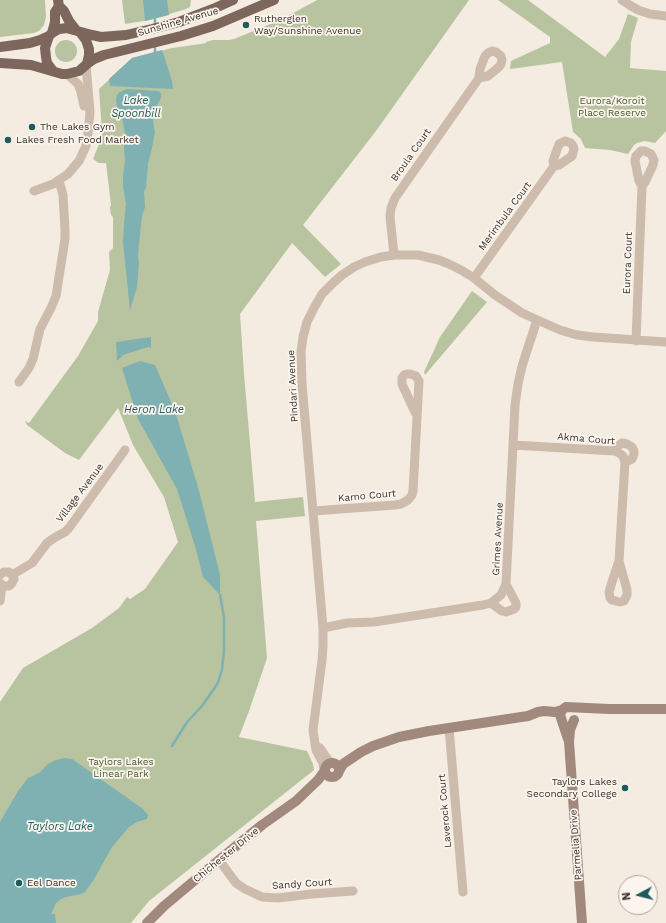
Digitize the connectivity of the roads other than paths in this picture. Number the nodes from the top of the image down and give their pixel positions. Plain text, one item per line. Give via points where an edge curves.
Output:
1 (233, 0) edge
2 (274, 0) edge
3 (622, 0) edge
4 (59, 3) edge
5 (666, 16) edge
6 (78, 31) junction
7 (50, 34) junction
8 (0, 47) edge
9 (0, 63) edge
10 (87, 64) junction
11 (54, 71) junction
12 (67, 74) junction
13 (479, 78) dead end
14 (89, 127) junction
15 (554, 166) dead end
16 (56, 183) junction
17 (642, 186) dead end
18 (34, 191) dead end
19 (394, 255) junction
20 (474, 278) junction
21 (540, 322) junction
22 (636, 341) junction
23 (666, 342) edge
24 (19, 382) dead end
25 (417, 416) dead end
26 (513, 445) junction
27 (125, 450) dead end
28 (313, 511) junction
29 (619, 561) dead end
30 (4, 573) edge
31 (1, 584) edge
32 (506, 584) junction
33 (0, 601) edge
34 (491, 603) junction
35 (323, 624) junction
36 (609, 709) junction
37 (666, 709) edge
38 (564, 714) junction
39 (574, 720) junction
40 (449, 728) junction
41 (568, 742) junction
42 (331, 770) junction
43 (219, 860) junction
44 (353, 891) dead end
45 (463, 892) dead end
46 (148, 923) edge
47 (582, 923) edge

1 - 6 main road, Sunshine Avenue via 201,14 141,32 101,37
2 - 10 main road, Sunshine Avenue via 213,26 104,55
3 - 5 street via 644,12
4 - 6 main road
4 - 7 main road
6 - 7 main road via 67,28
6 - 10 main road via 86,40 89,49
7 - 8 main road via 30,43
7 - 11 main road via 46,57 47,63
9 - 11 main road via 31,65
10 - 12 main road via 79,71
10 - 14 street
11 - 12 main road
12 - 14 street via 79,87
13 - 19 street, Broula Court via 395,198 390,216
14 - 16 street via 86,146 79,161
15 - 20 street, Merimbula Court
16 - 18 street
16 - 24 street via 55,192 63,203 66,222 56,296 40,329 33,359
17 - 22 street, Eurora Court
19 - 20 street, Pindari Avenue via 418,255 439,260
19 - 28 street, Pindari Avenue via 365,262 342,275 322,294 307,322 301,366
20 - 21 street, Pindari Avenue via 522,314
21 - 22 street, Pindari Avenue via 577,335
21 - 26 street, Grimes Avenue via 527,351 518,384
22 - 23 street, Pindari Avenue
25 - 28 street, Kamo Court via 413,491 408,500 396,505
26 - 29 street, Akma Court via 614,451 622,456 625,462
26 - 32 street, Grimes Avenue
27 - 30 street, Village Avenue via 67,530 47,543 29,566
28 - 35 street, Pindari Avenue
30 - 31 street via 14,579 11,585 6,587
31 - 33 street
32 - 34 street, Grimes Avenue via 501,594
32 - 34 street via 516,603 514,609 502,611
34 - 35 street via 374,622
35 - 42 street, Pindari Avenue via 324,646 313,730 316,750 322,763
36 - 37 street, Chichester Drive
36 - 38 street, Chichester Drive
36 - 39 street, Chichester Drive via 589,712
38 - 39 street via 570,722
38 - 39 street via 573,708 576,713
38 - 40 street, Chichester Drive via 551,717 528,716
38 - 41 street, Parmelia Drive
39 - 41 street, Parmelia Drive
40 - 42 street, Chichester Drive via 400,737 373,746
40 - 45 street, Laverock Court
41 - 47 street, Parmelia Drive
42 - 43 street, Chichester Drive via 323,781
43 - 44 street, Sandy Court via 236,882 262,897 278,898
43 - 46 street, Chichester Drive via 164,906

